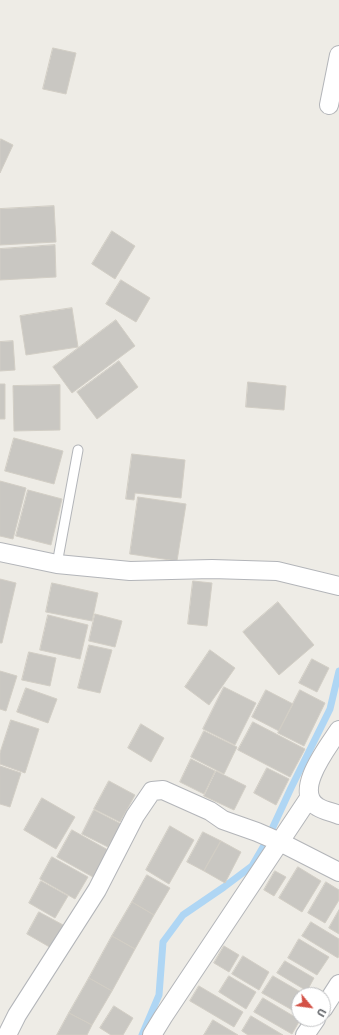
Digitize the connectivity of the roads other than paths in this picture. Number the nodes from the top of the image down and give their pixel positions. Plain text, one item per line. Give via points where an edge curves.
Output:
1 (339, 55) edge
2 (329, 105) dead end
3 (78, 450) dead end
4 (0, 552) edge
5 (57, 564) junction
6 (339, 586) edge
7 (339, 730) edge
8 (310, 798) junction
9 (339, 815) edge
10 (277, 841) junction
11 (339, 872) edge
12 (339, 984) edge
13 (331, 996) edge
14 (7, 1035) edge
15 (152, 1035) edge

1 - 2 street
3 - 5 lane
4 - 5 street
5 - 6 street via 130,571 277,571
7 - 8 street via 316,766 308,785
8 - 9 street via 317,807
8 - 10 street
10 - 11 street
10 - 14 street via 223,820 210,811 163,790 152,791 135,816 97,890
10 - 15 street
12 - 13 street

